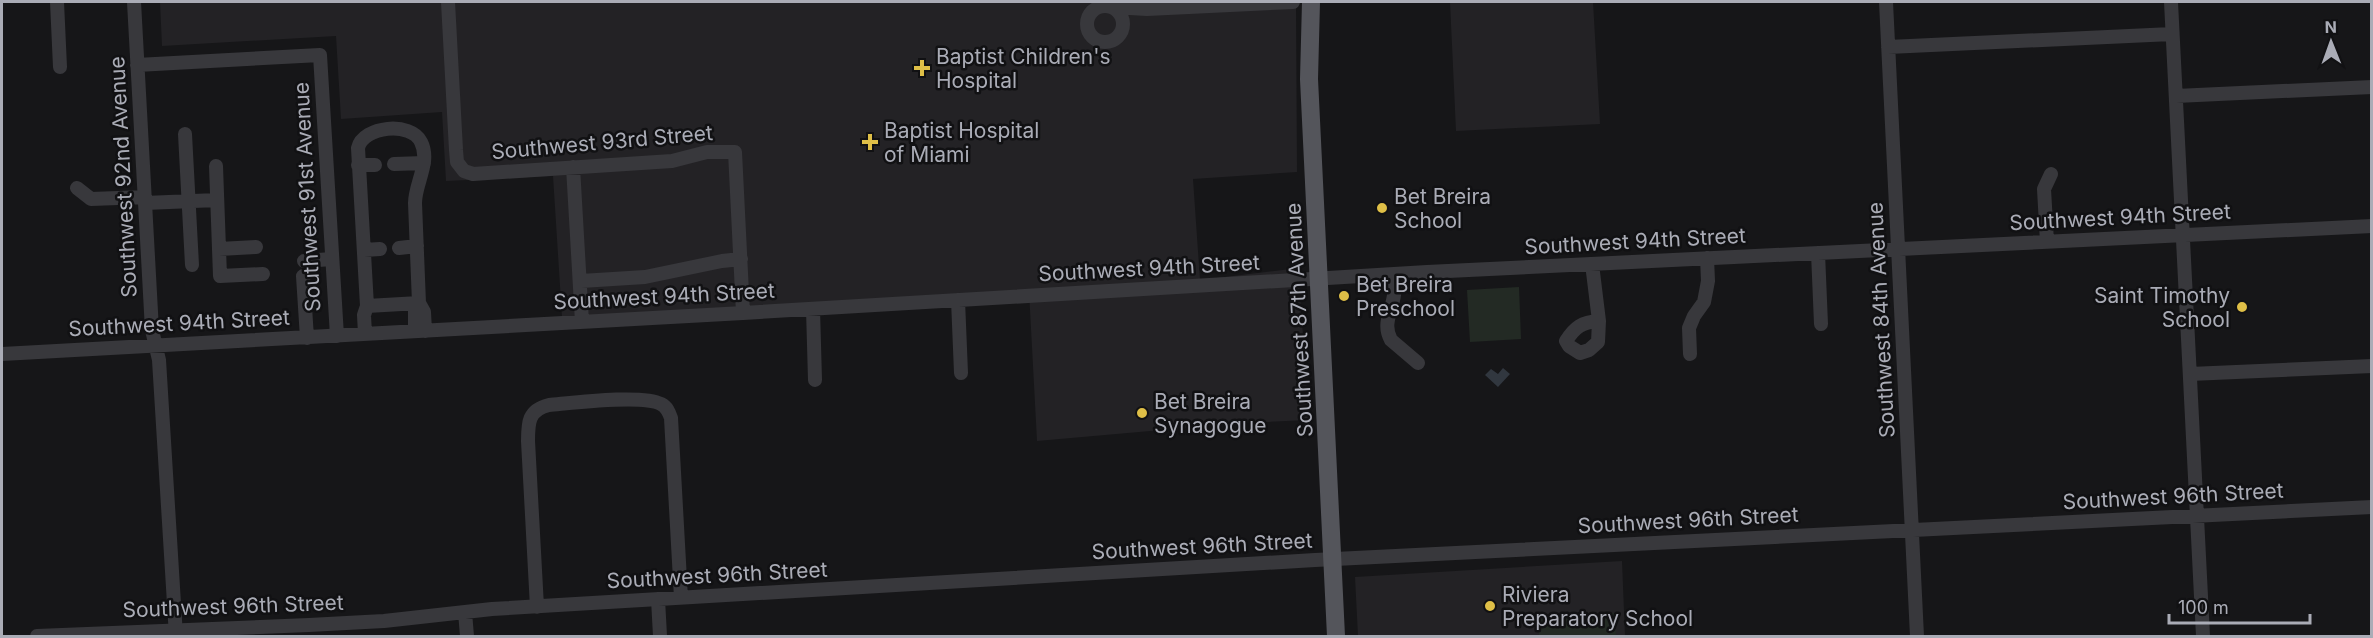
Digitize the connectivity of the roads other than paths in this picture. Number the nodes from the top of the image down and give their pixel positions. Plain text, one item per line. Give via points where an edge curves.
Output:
1 (57, 2) edge
2 (134, 2) edge
3 (448, 2) edge
4 (1293, 2) edge
5 (1311, 2) edge
6 (1886, 2) edge
7 (2171, 2) edge
8 (1113, 7) junction
9 (1147, 9) junction
10 (1123, 22) junction
11 (2172, 34) junction
12 (1888, 47) junction
13 (137, 65) junction
14 (60, 67) dead end
15 (2372, 87) edge
16 (2176, 96) junction
17 (185, 134) dead end
18 (424, 163) junction
19 (394, 164) dead end
20 (358, 165) junction
21 (375, 165) dead end
22 (216, 166) dead end
23 (573, 167) junction
24 (2051, 174) dead end
25 (77, 188) dead end
26 (145, 200) junction
27 (217, 200) junction
28 (189, 201) junction
29 (2372, 226) edge
30 (2184, 236) junction
31 (2047, 242) junction
32 (417, 246) junction
33 (256, 247) dead end
34 (399, 248) dead end
35 (219, 249) junction
36 (380, 249) dead end
37 (1898, 249) junction
38 (364, 250) junction
39 (1818, 253) junction
40 (1707, 258) junction
41 (332, 259) junction
42 (741, 259) junction
43 (304, 261) dead end
44 (1592, 264) junction
45 (192, 266) dead end
46 (263, 274) dead end
47 (1395, 274) junction
48 (303, 276) dead end
49 (1320, 279) junction
50 (580, 281) junction
51 (958, 300) junction
52 (419, 303) junction
53 (367, 306) junction
54 (813, 309) junction
55 (743, 313) junction
56 (1599, 321) dead end
57 (582, 322) junction
58 (1821, 324) dead end
59 (420, 331) junction
60 (368, 334) junction
61 (336, 336) junction
62 (307, 338) junction
63 (156, 346) junction
64 (2, 354) edge
65 (1690, 354) dead end
66 (1418, 363) dead end
67 (2372, 366) edge
68 (961, 373) dead end
69 (2190, 374) junction
70 (815, 380) dead end
71 (2372, 507) edge
72 (2198, 516) junction
73 (1912, 530) junction
74 (1332, 559) junction
75 (681, 598) junction
76 (658, 599) junction
77 (537, 607) junction
78 (465, 612) junction
79 (176, 633) edge
80 (37, 636) edge
81 (467, 636) edge
82 (660, 636) edge
83 (1336, 636) edge
84 (1917, 636) edge
85 (2203, 636) edge

1 - 14 street
2 - 13 street, Southwest 92nd Avenue
3 - 23 street, Southwest 93rd Street via 456,156 464,171 473,174
4 - 9 street
5 - 49 main road, Southwest 87th Avenue via 1309,58
6 - 12 street, Southwest 84th Avenue
7 - 11 street
8 - 9 street
8 - 10 street
8 - 10 street via 1101,6 1090,13 1086,24 1091,35 1100,42 1112,41 1121,33
9 - 10 street
11 - 12 street
11 - 16 street
12 - 37 street, Southwest 84th Avenue
13 - 26 street, Southwest 92nd Avenue
13 - 41 street, Southwest 91st Avenue via 320,55
15 - 16 street
16 - 30 street
17 - 28 street
18 - 19 street
18 - 20 street via 421,141 404,131 386,130 361,140
18 - 32 street via 415,189
20 - 21 street
20 - 38 street
22 - 27 street
23 - 42 street, Southwest 93rd Street via 672,161 706,152 735,152
23 - 50 street
24 - 31 street via 2044,189
25 - 26 street via 91,199
26 - 28 street
26 - 63 street, Southwest 92nd Avenue
27 - 28 street
27 - 35 street
28 - 45 street
29 - 30 street, Southwest 94th Street
30 - 31 street, Southwest 94th Street
30 - 69 street
31 - 37 street, Southwest 94th Street
32 - 34 street
32 - 52 street
33 - 35 street
35 - 46 street via 220,276
36 - 38 street
37 - 39 street, Southwest 94th Street
37 - 73 street, Southwest 84th Avenue
38 - 53 street
39 - 40 street, Southwest 94th Street
39 - 58 street
40 - 44 street, Southwest 94th Street
40 - 65 street via 1704,302 1689,328
41 - 43 street
41 - 61 street, Southwest 91st Avenue
42 - 50 street via 645,277
42 - 55 street
44 - 47 street, Southwest 94th Street
44 - 56 street
47 - 49 street, Southwest 94th Street
47 - 66 street via 1388,334
48 - 62 street
49 - 51 street, Southwest 94th Street
49 - 74 main road, Southwest 87th Avenue
50 - 57 street
51 - 54 street, Southwest 94th Street
51 - 68 street
52 - 53 street
52 - 59 street via 424,312
53 - 60 street via 372,312
54 - 55 street, Southwest 94th Street
54 - 70 street
55 - 57 street, Southwest 94th Street
57 - 59 street, Southwest 94th Street
59 - 60 street, Southwest 94th Street
60 - 61 street, Southwest 94th Street
61 - 62 street, Southwest 94th Street
62 - 63 street, Southwest 94th Street
63 - 64 street, Southwest 94th Street
63 - 79 street, Southwest 92nd Avenue
67 - 69 street
69 - 72 street
71 - 72 street, Southwest 96th Street
72 - 73 street, Southwest 96th Street
72 - 85 street
73 - 74 street, Southwest 96th Street
73 - 84 street, Southwest 84th Avenue
74 - 75 street, Southwest 96th Street
74 - 83 main road, Southwest 87th Avenue
75 - 76 street, Southwest 96th Street
75 - 77 street via 671,418 665,406 638,399 555,405 536,409 530,417
76 - 77 street, Southwest 96th Street
76 - 82 street
77 - 78 street, Southwest 96th Street
78 - 79 street, Southwest 96th Street
78 - 81 street
79 - 80 street, Southwest 96th Street

